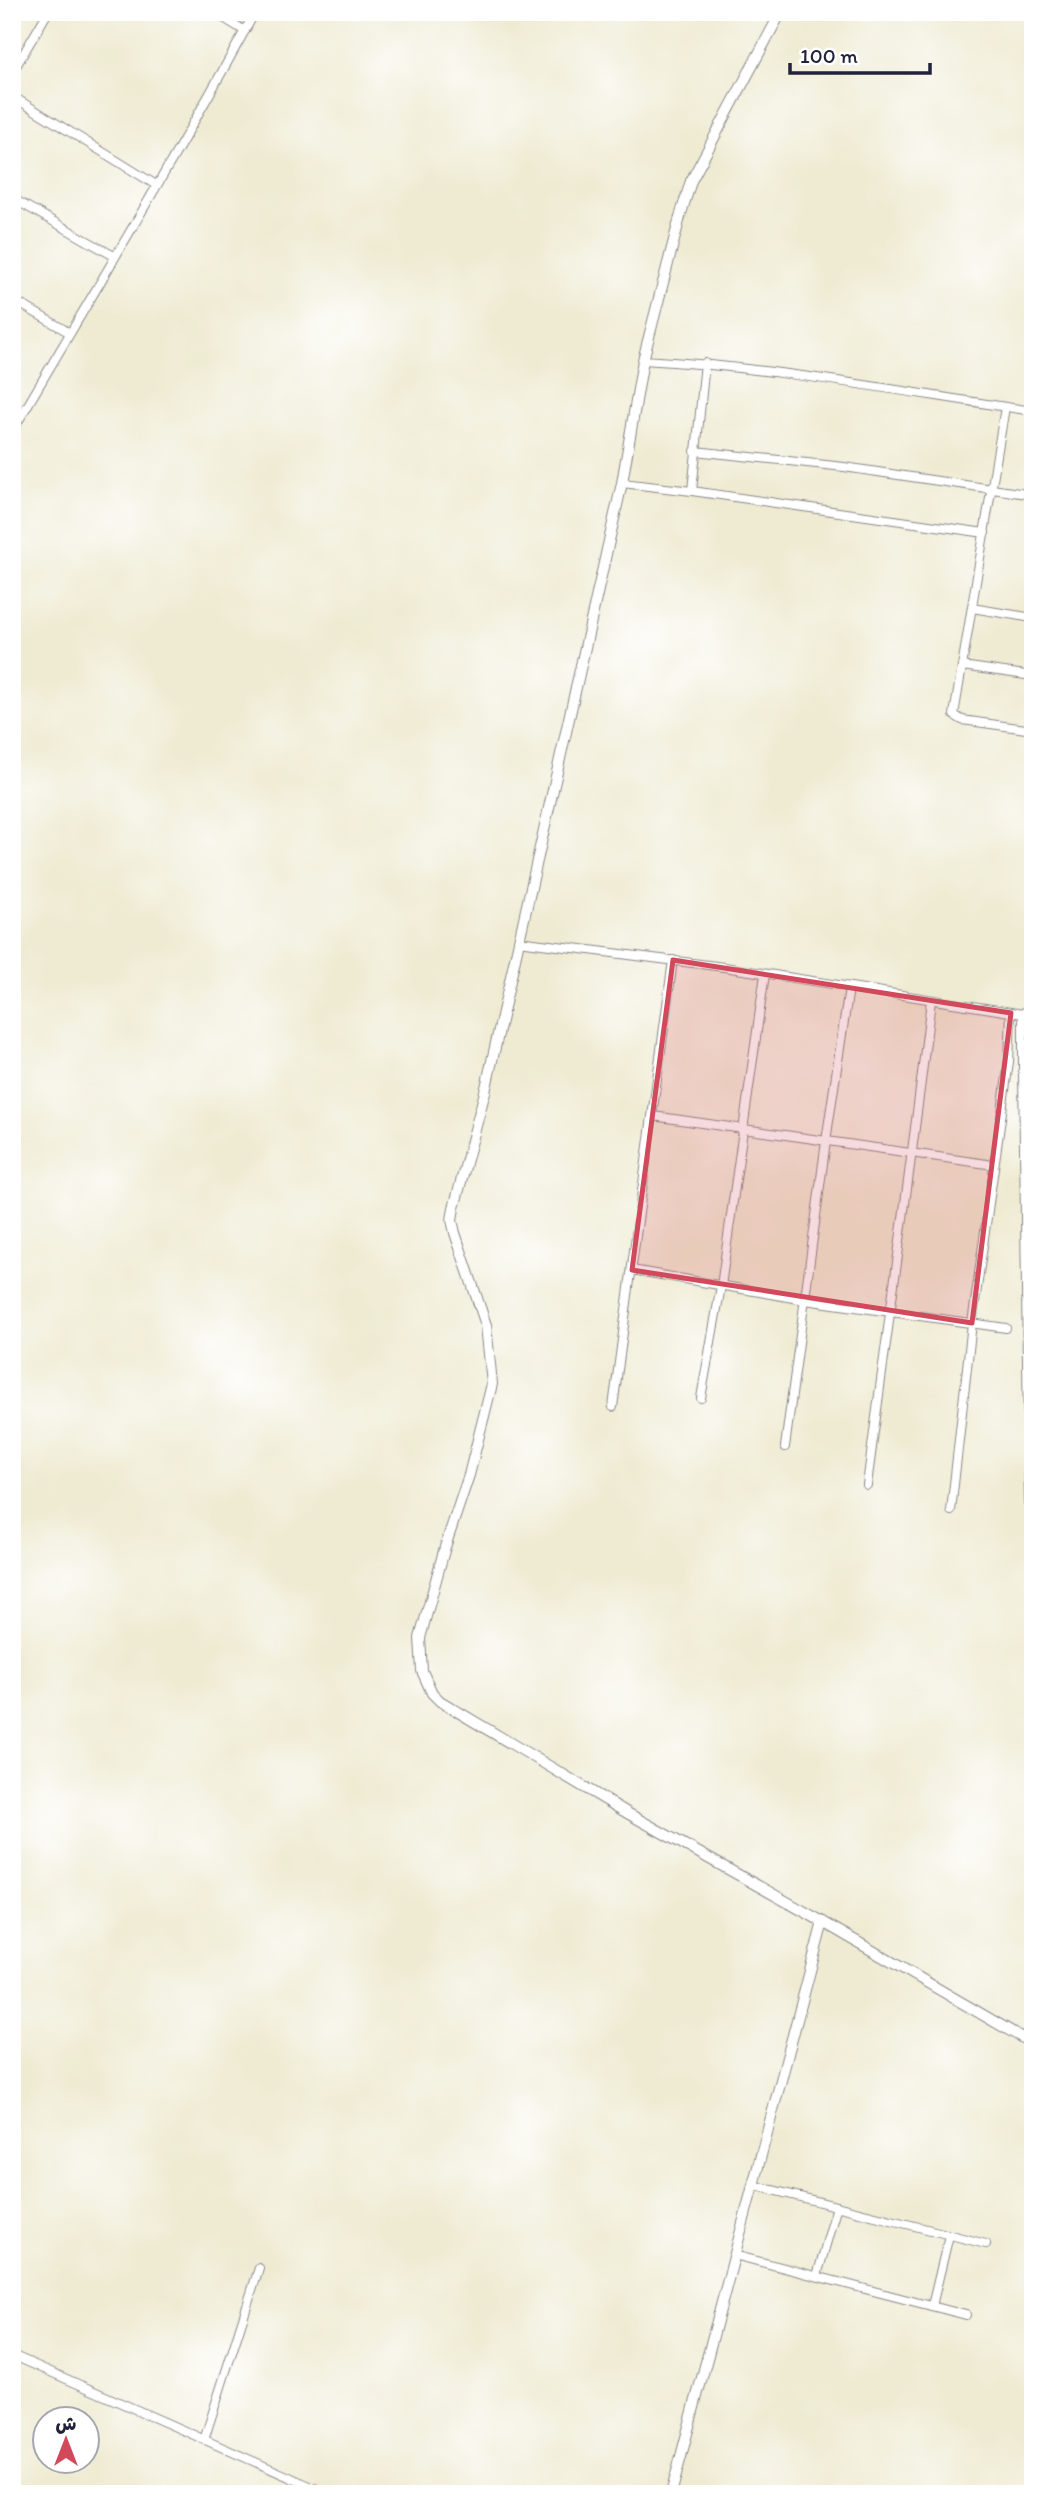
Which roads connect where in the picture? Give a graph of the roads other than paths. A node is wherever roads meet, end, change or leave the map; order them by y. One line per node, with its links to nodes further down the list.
1 (48, 12): 6 (street)
2 (214, 12): 5 (street)
3 (255, 12): 5 (street)
4 (781, 12): 13 (street)
5 (245, 31): 8 (street)
6 (12, 73)
7 (12, 96): 8 (street)
8 (156, 184): 10 (street)
9 (12, 198): 10 (street)
10 (114, 256): 12 (street)
11 (12, 299): 12 (street)
12 (70, 333): 17 (street)
13 (643, 360): 14 (street); 19 (street)
14 (705, 363): 15 (street); 18 (street)
15 (1005, 407): 16 (street); 20 (street)
16 (1033, 411)
17 (12, 432)
18 (695, 451): 20 (street); 21 (street)
19 (622, 483): 21 (street); 29 (street)
20 (992, 488): 22 (street); 23 (street)
21 (692, 491): 23 (street)
22 (1033, 495)
23 (985, 533): 24 (street)
24 (972, 608): 25 (street); 26 (street)
25 (1033, 618)
26 (962, 666): 27 (street); 28 (street)
27 (1033, 676)
28 (1033, 730)
29 (518, 941): 30 (street); 58 (street)
30 (673, 960): 31 (street); 41 (street)
31 (765, 974): 33 (street); 42 (street)
32 (1033, 980): 36 (street)
33 (849, 988): 34 (street); 43 (street)
34 (931, 1000): 35 (street); 44 (street)
35 (1011, 1013): 36 (street); 45 (street)
36 (1023, 1014): 37 (street)
37 (1023, 1026): 38 (street); 39 (street)
38 (1033, 1042)
39 (1023, 1075): 40 (street); 56 (street)
40 (1033, 1075)
41 (653, 1116): 42 (street); 46 (street)
42 (742, 1131): 43 (street); 47 (street)
43 (826, 1141): 44 (street); 48 (street)
44 (913, 1154): 45 (street); 49 (street)
45 (994, 1165): 50 (street)
46 (632, 1270): 47 (street); 53 (street)
47 (720, 1286): 48 (street); 52 (street)
48 (805, 1300): 49 (street); 54 (street)
49 (890, 1311): 50 (street); 55 (street)
50 (972, 1323): 51 (street); 57 (street)
51 (1006, 1328)
52 (701, 1398)
53 (613, 1407)
54 (785, 1447)
55 (867, 1485)
56 (1029, 1504)
57 (951, 1511)
58 (822, 1922): 59 (street); 60 (street)
59 (1033, 2044)
60 (753, 2185): 61 (street); 64 (street)
61 (837, 2206): 62 (street); 66 (street)
62 (949, 2235): 63 (street); 67 (street)
63 (986, 2244)
64 (734, 2255): 66 (street); 72 (street)
65 (259, 2268): 70 (street)
66 (817, 2276): 67 (street)
67 (932, 2306): 68 (street)
68 (966, 2315)
69 (12, 2355): 70 (street)
70 (204, 2440): 71 (street)
71 (328, 2494)
72 (671, 2494)

